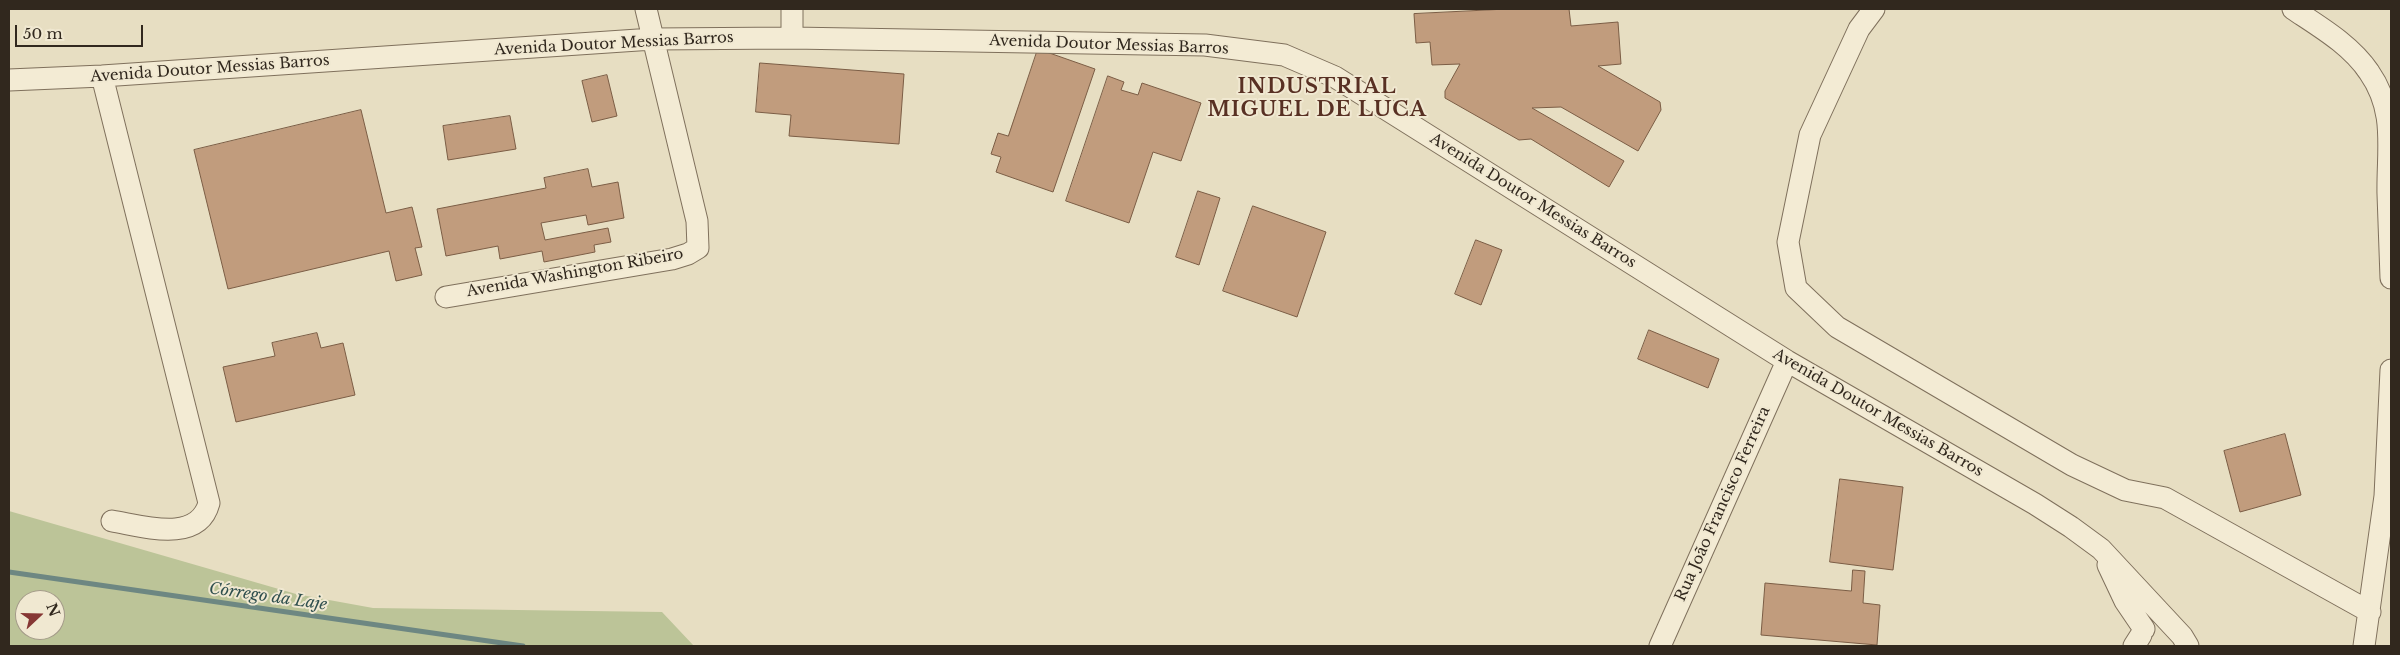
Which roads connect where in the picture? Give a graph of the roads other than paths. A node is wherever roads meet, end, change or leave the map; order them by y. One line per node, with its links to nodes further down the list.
1 (646, 9): 6 (street, Avenida Washington Ribeiro)
2 (792, 9): 5 (street)
3 (1874, 9): 15 (street)
4 (2293, 9): 9 (street)
5 (792, 38): 6 (street, Avenida Doutor Messias Barros); 11 (street, Avenida Doutor Messias Barros)
6 (653, 39): 7 (street, Avenida Doutor Messias Barros); 10 (street, Avenida Washington Ribeiro)
7 (102, 76): 8 (street, Avenida Doutor Messias Barros); 13 (street)
8 (9, 80)
9 (2391, 278)
10 (446, 297)
11 (1787, 361): 14 (street, Avenida Doutor Messias Barros); 18 (street, Rua João Francisco Ferreira)
12 (2391, 370): 15 (street)
13 (112, 521)
14 (2101, 549): 16 (street, Avenida Doutor Messias Barros); 17 (street)
15 (2370, 612): 20 (street)
16 (2176, 637): 17 (street); 19 (street, Avenida Doutor Messias Barros)
17 (2140, 639)
18 (1660, 646)
19 (2188, 646)
20 (2364, 646)

